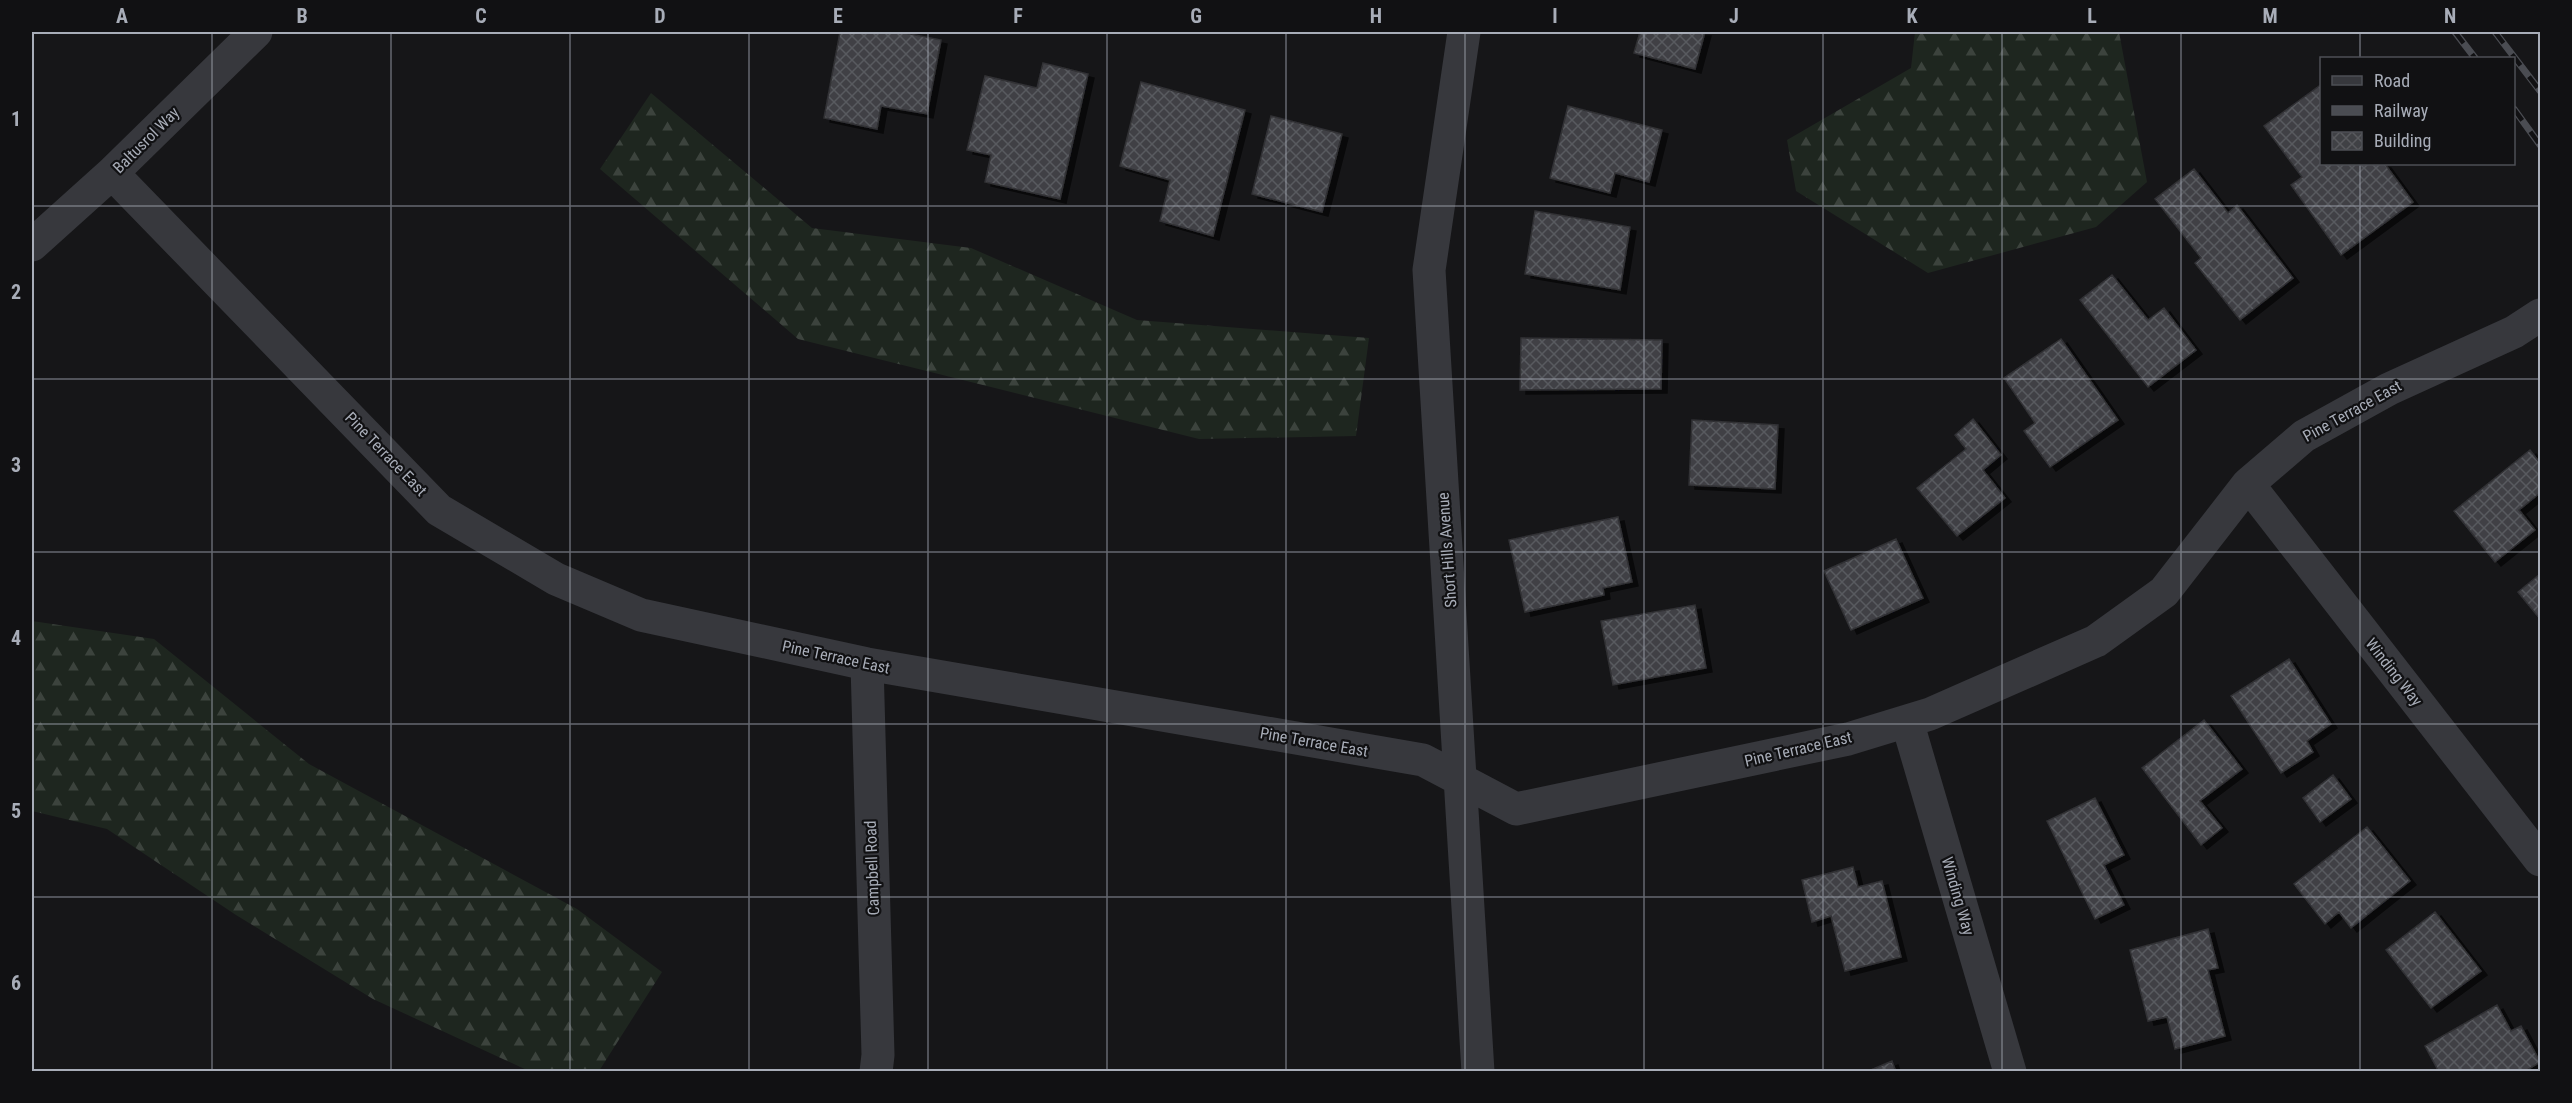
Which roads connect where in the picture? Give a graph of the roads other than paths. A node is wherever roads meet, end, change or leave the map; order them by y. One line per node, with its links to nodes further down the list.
1 (256, 32): 3 (street, Baltusrol Way)
2 (1464, 32): 9 (street, Short Hills Avenue)
3 (112, 173): 4 (street, Baltusrol Way); 7 (street, Pine Terrace East)
4 (32, 245)
5 (2541, 315): 6 (street, Pine Terrace East)
6 (2248, 484): 8 (street, Pine Terrace East); 10 (street, Winding Way)
7 (867, 664): 9 (street, Pine Terrace East); 11 (street, Campbell Road)
8 (1906, 721): 9 (street, Pine Terrace East); 13 (street, Winding Way)
9 (1462, 782): 12 (street, Short Hills Avenue)
10 (2541, 860)
11 (876, 1071)
12 (1478, 1071)
13 (2010, 1071)

